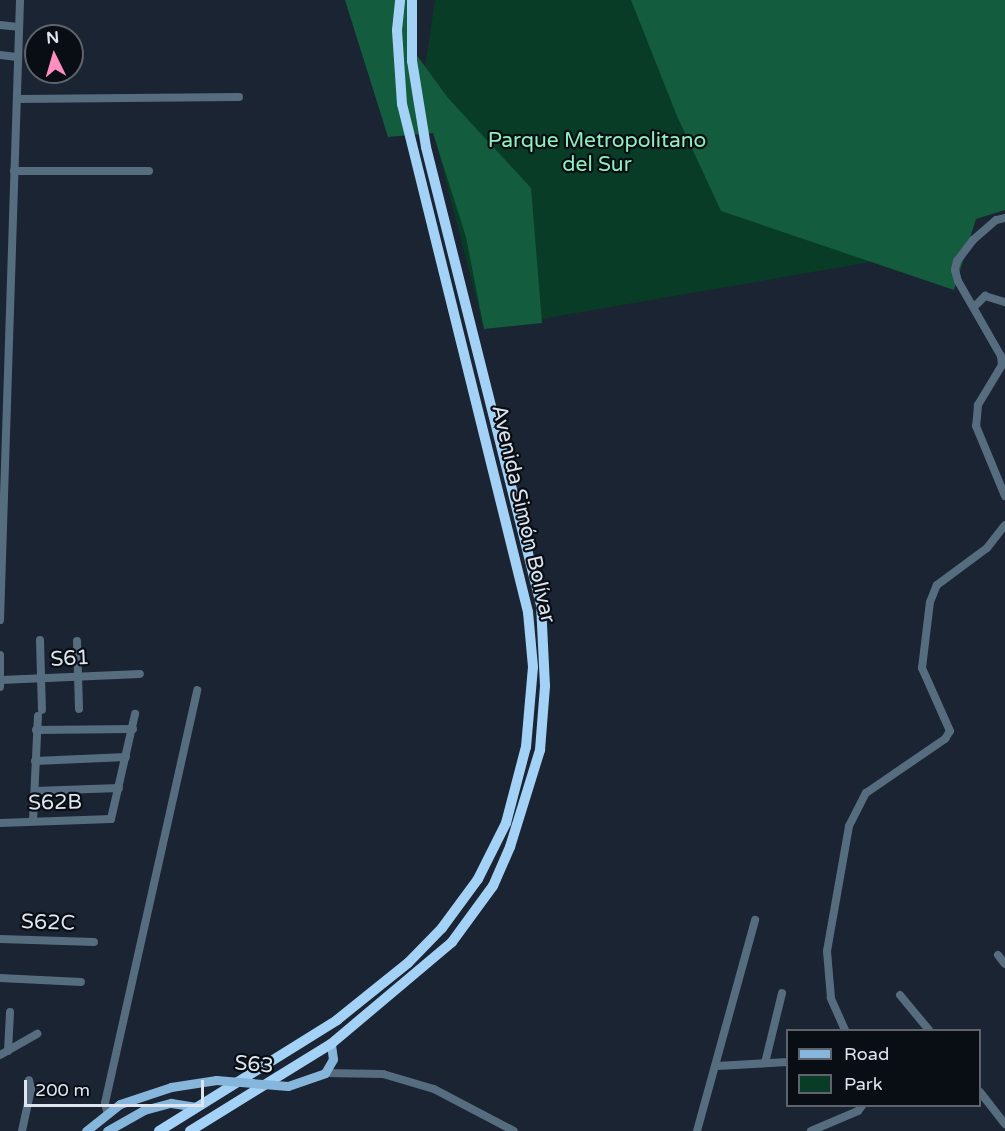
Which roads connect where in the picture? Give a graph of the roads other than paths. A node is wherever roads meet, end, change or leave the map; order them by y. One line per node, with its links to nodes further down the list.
1 (20, 0): 5 (street)
2 (400, 0): 16 (highway, Avenida Simón Bolívar)
3 (412, 0): 15 (highway, Avenida Simón Bolívar)
4 (0, 25): 5 (street)
5 (18, 27): 7 (street)
6 (0, 56): 7 (street)
7 (17, 57): 9 (street)
8 (239, 97): 9 (street)
9 (17, 99): 10 (street)
10 (14, 171): 11 (street); 19 (street)
11 (149, 171)
12 (1005, 218): 14 (street)
13 (1005, 302): 14 (street)
14 (974, 307): 17 (street)
15 (485, 379): 16 (highway); 54 (highway, Avenida Simón Bolívar)
16 (473, 382): 63 (highway, Avenida Simón Bolívar)
17 (1005, 496)
18 (1005, 525): 51 (street)
19 (1, 544): 20 (street)
20 (1, 592): 21 (street)
21 (0, 620)
22 (40, 640): 27 (street)
23 (77, 641): 26 (street)
24 (0, 655): 28 (street)
25 (140, 674): 26 (street, S61)
26 (78, 676): 27 (street, S61); 31 (street)
27 (42, 678): 28 (street, S61); 34 (street)
28 (1, 680): 29 (street)
29 (0, 687)
30 (197, 690): 65 (street)
31 (79, 709)
32 (135, 714): 33 (street)
33 (133, 729): 34 (street); 35 (street)
34 (36, 730): 36 (street)
35 (126, 757): 36 (street); 37 (street)
36 (35, 761): 38 (street)
37 (119, 788): 38 (street); 39 (street, S62B)
38 (34, 791): 39 (street)
39 (33, 821): 40 (street, S62B)
40 (0, 823)
41 (755, 920): 59 (street)
42 (0, 939): 43 (street, S62C)
43 (94, 942)
44 (998, 955): 45 (street)
45 (1005, 964)
46 (0, 978): 47 (street)
47 (81, 982)
48 (782, 993): 58 (street)
49 (900, 995): 52 (street)
50 (10, 1012): 55 (street)
51 (845, 1029)
52 (928, 1029)
53 (37, 1035): 55 (street)
54 (331, 1044): 60 (main road); 71 (highway, Avenida Simón Bolívar)
55 (8, 1051): 56 (street)
56 (0, 1055)
57 (786, 1062): 58 (street)
58 (765, 1063): 59 (street)
59 (717, 1066): 73 (street)
60 (325, 1073): 65 (main road, S63, bridge); 72 (street)
61 (29, 1080): 67 (street)
62 (981, 1093): 66 (street)
63 (196, 1107): 69 (main road); 70 (highway, Avenida Simón Bolívar)
64 (861, 1107): 74 (street)
65 (107, 1111): 68 (main road, S63)
66 (1005, 1124)
67 (22, 1131)
68 (86, 1131)
69 (107, 1131)
70 (159, 1131)
71 (190, 1131)
72 (514, 1131)
73 (697, 1131)
74 (811, 1131)

